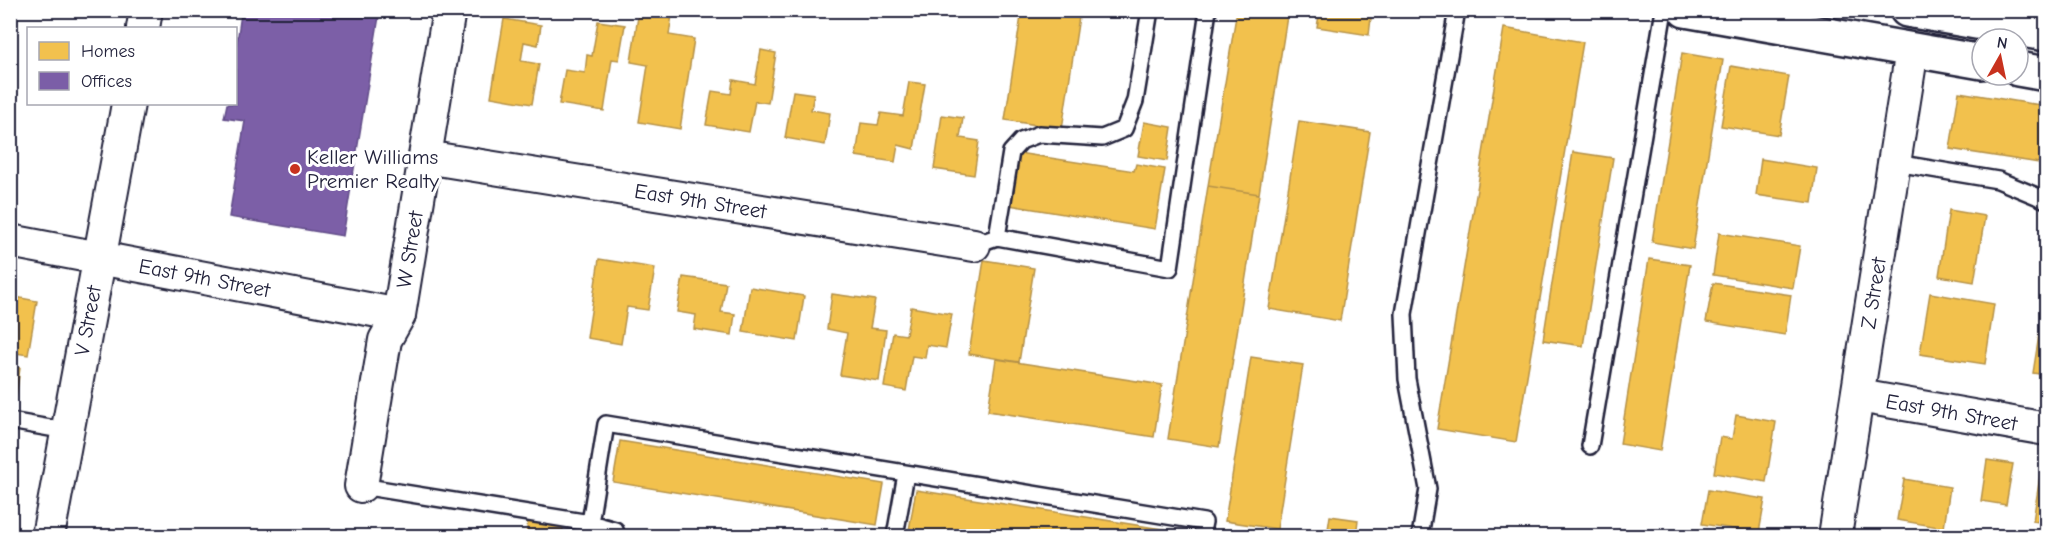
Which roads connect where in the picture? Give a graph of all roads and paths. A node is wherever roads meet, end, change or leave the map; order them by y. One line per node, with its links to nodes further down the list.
1 (146, 10): 9 (street)
2 (449, 10): 16 (street, W Street)
3 (1150, 10): 20 (lane)
4 (1208, 10): 20 (lane)
5 (1457, 10): 35 (lane)
6 (1664, 10): 27 (lane)
7 (1685, 10): 11 (main road)
8 (1907, 10): 10 (main road)
9 (143, 27)
10 (2046, 34)
11 (1912, 50): 12 (main road); 17 (street, Z Street)
12 (1970, 60)
13 (2030, 71): 14 (main road)
14 (2046, 74)
15 (128, 105): 21 (street, V Street)
16 (425, 157): 20 (street, East 9th Street); 22 (street, W Street)
17 (1896, 163): 18 (lane); 23 (street, Z Street)
18 (2046, 200)
19 (10, 241): 21 (street, East 9th Street)
20 (986, 241)
21 (98, 256): 22 (street, East 9th Street); 26 (street, V Street)
22 (399, 315): 29 (street, W Street)
23 (1859, 396): 25 (street, East 9th Street); 36 (street, Z Street)
24 (10, 421): 26 (lane)
25 (2046, 429)
26 (67, 431): 31 (street, V Street)
27 (1590, 446)
28 (906, 474): 30 (lane); 33 (lane); 34 (lane)
29 (361, 486): 30 (lane)
30 (590, 523): 32 (lane)
31 (48, 537)
32 (617, 537)
33 (895, 537)
34 (1201, 537)
35 (1420, 537)
36 (1835, 537)

